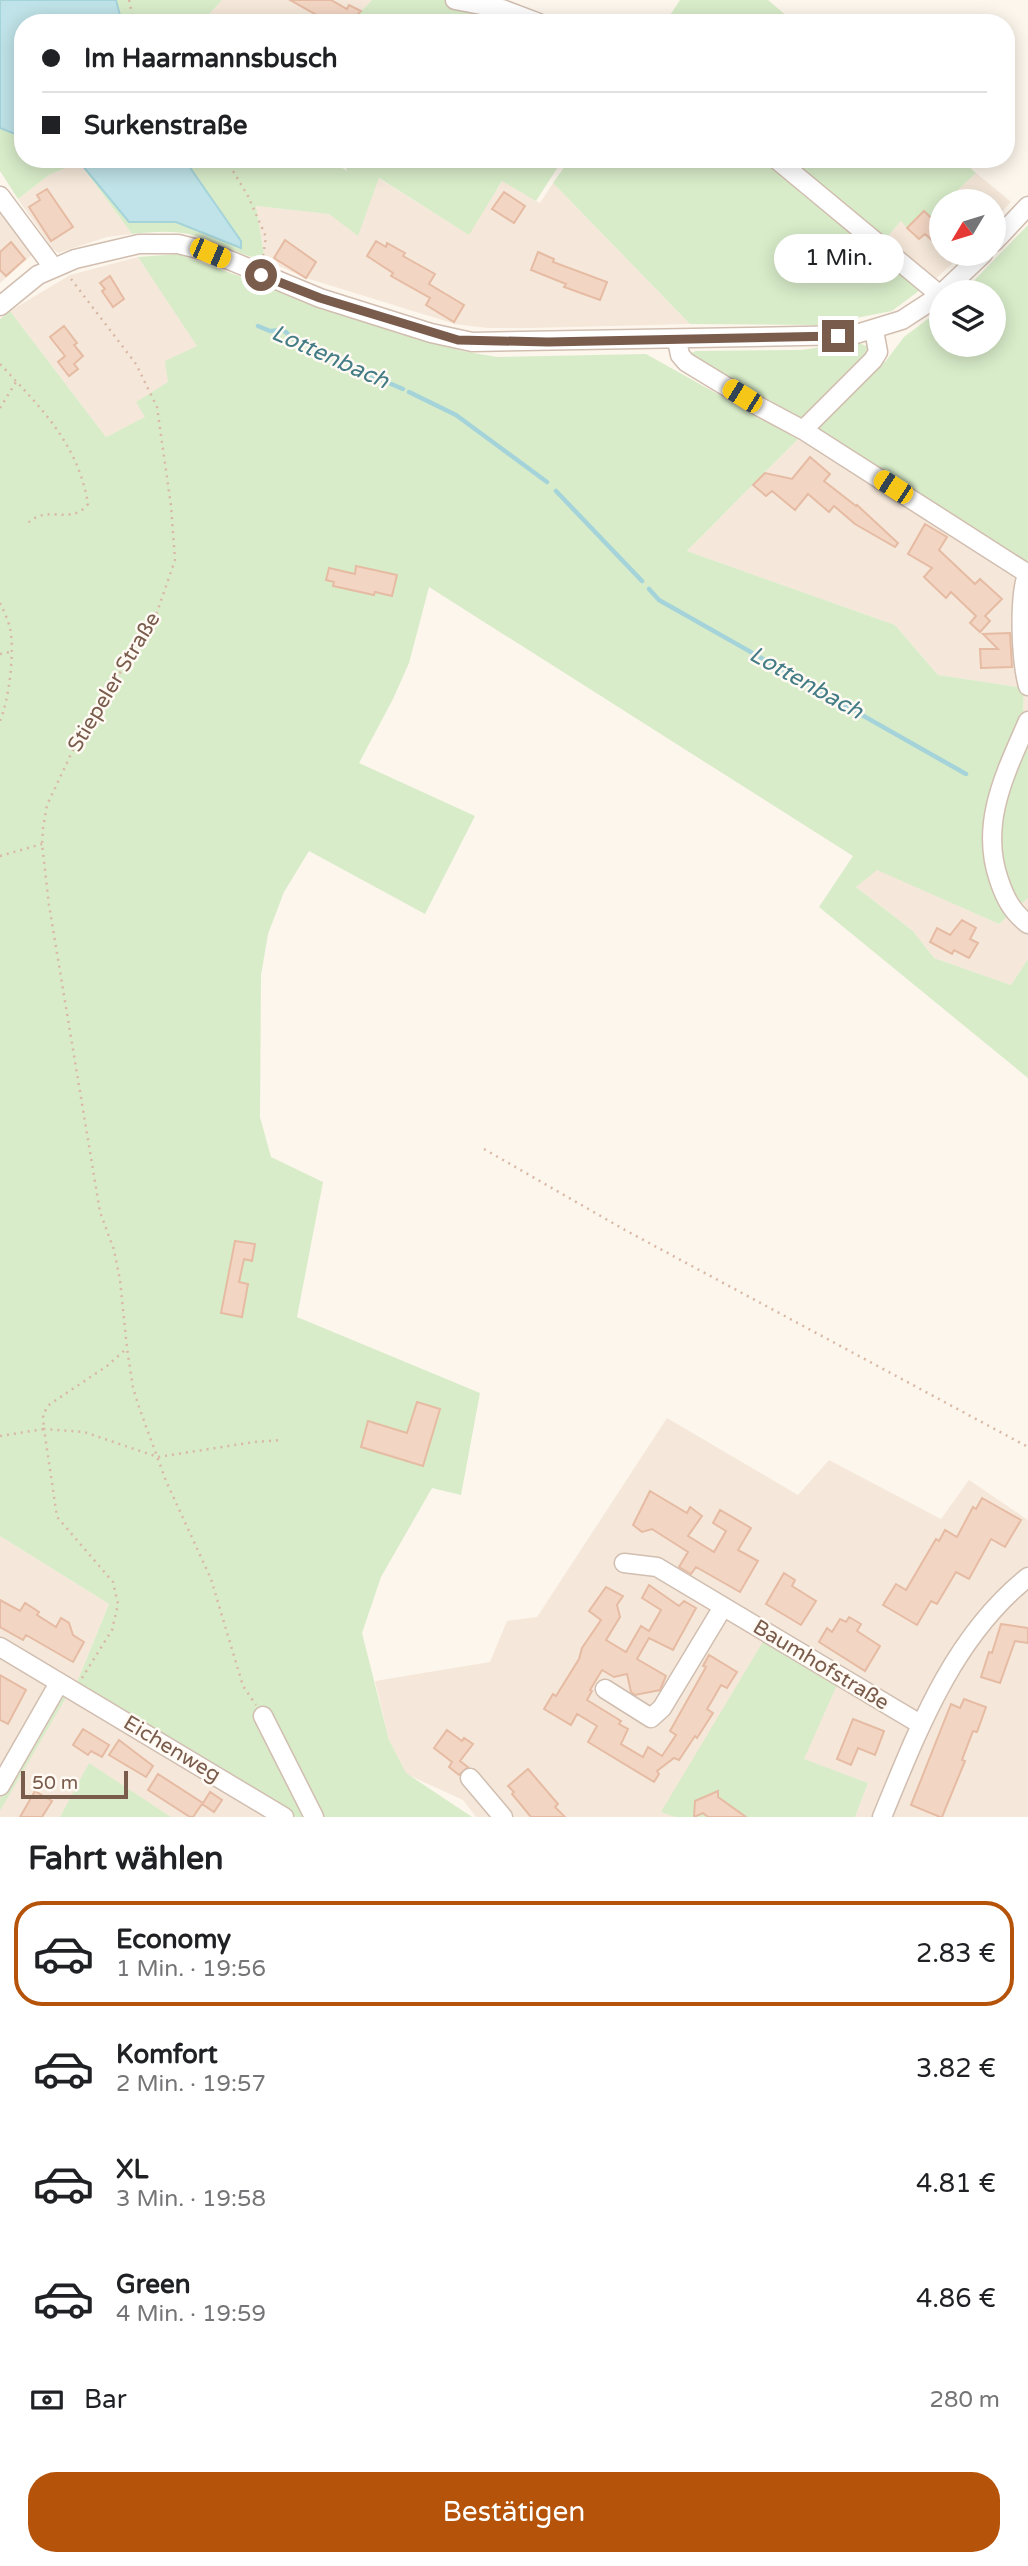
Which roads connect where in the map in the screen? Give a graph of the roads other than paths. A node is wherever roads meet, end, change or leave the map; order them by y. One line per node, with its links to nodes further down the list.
1 (455, 0): 2 (street)
2 (515, 14)
3 (787, 168): 10 (street)
4 (0, 196): 8 (street)
5 (1028, 206): 6 (street)
6 (1006, 229)
7 (971, 266): 9 (street)
8 (53, 267): 12 (street); 14 (street)
9 (956, 280)
10 (929, 283)
11 (929, 302): 13 (street)
12 (0, 306)
13 (874, 330): 14 (street); 15 (street)
14 (677, 340): 15 (street)
15 (803, 430): 16 (street)
16 (1028, 573): 17 (street)
17 (1028, 686)
18 (1028, 721): 19 (street)
19 (1028, 924)
20 (624, 1563): 22 (street, Baumhofstraße)
21 (1028, 1577): 27 (street)
22 (723, 1606): 25 (street); 27 (street, Baumhofstraße)
23 (0, 1647): 24 (street, Eichenweg)
24 (67, 1687): 29 (street); 30 (street, Eichenweg)
25 (605, 1689)
26 (263, 1716): 31 (street)
27 (920, 1724): 33 (street)
28 (470, 1778): 32 (street)
29 (0, 1786)
30 (284, 1817)
31 (314, 1817)
32 (503, 1817)
33 (881, 1817)

